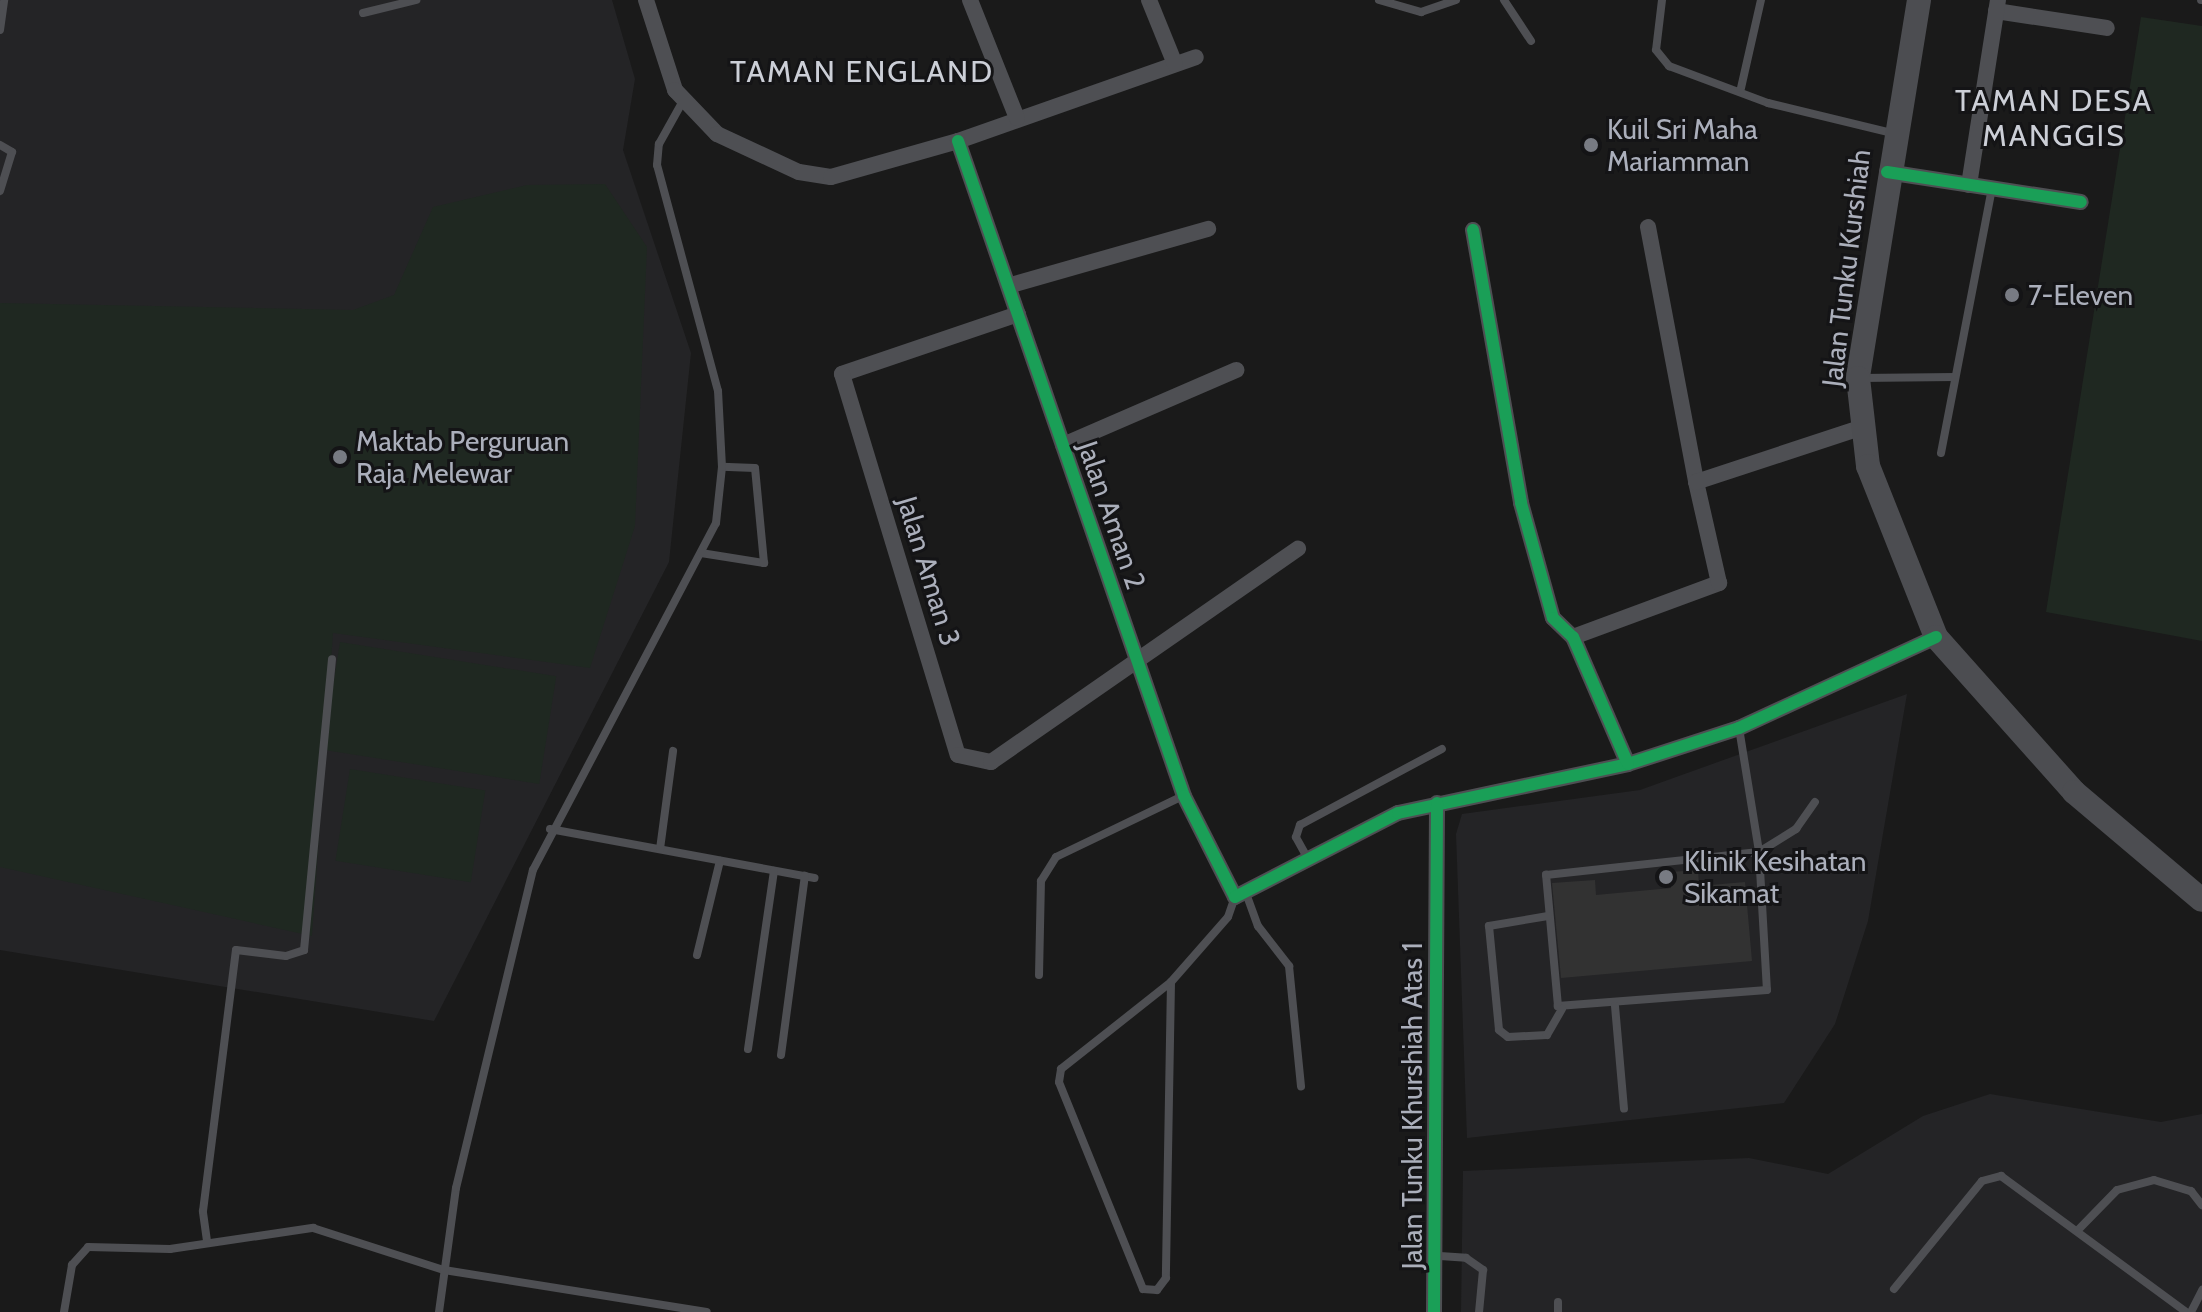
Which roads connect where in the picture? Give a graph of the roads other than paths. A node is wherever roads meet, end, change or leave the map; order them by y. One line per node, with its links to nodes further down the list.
1 (4, 0): 15 (lane)
2 (416, 0): 13 (lane)
3 (646, 0): 20 (street)
4 (970, 0): 21 (street)
5 (1149, 0): 18 (street)
6 (1379, 0): 7 (lane)
7 (1456, 0)
8 (1504, 0): 16 (lane)
9 (1662, 0): 19 (lane)
10 (1761, 0): 19 (lane)
11 (1919, 0): 22 (main road, Jalan Tunku Kurshiah)
12 (1997, 5): 14 (street); 26 (street)
13 (363, 13)
14 (2107, 28)
15 (0, 30)
16 (1531, 41)
17 (1196, 57): 18 (street)
18 (1175, 64): 21 (street)
19 (1741, 88): 22 (lane)
20 (684, 99): 23 (street); 41 (lane)
21 (1017, 118): 23 (street)
22 (1892, 133): 25 (main road, Jalan Tunku Kurshiah)
23 (958, 141): 33 (street, Jalan Aman 2)
24 (0, 145): 28 (lane)
25 (1887, 172): 26 (street); 37 (main road, Jalan Tunku Kurshiah)
26 (1969, 185): 27 (street)
27 (1992, 188): 29 (street); 36 (lane)
28 (0, 191)
29 (2081, 202)
30 (1648, 227): 42 (street)
31 (1208, 229): 33 (street)
32 (1473, 230): 45 (street)
33 (1011, 285): 34 (street, Jalan Aman 2)
34 (1018, 314): 39 (street, Jalan Aman 2); 48 (street, Jalan Aman 3)
35 (1236, 370): 39 (street)
36 (1955, 377): 37 (lane); 40 (lane)
37 (1858, 378): 38 (main road, Jalan Tunku Kurshiah)
38 (1860, 428): 42 (street); 46 (main road, Jalan Tunku Kurshiah)
39 (1063, 445): 48 (street, Jalan Aman 2)
40 (1941, 453)
41 (722, 467): 44 (lane); 44 (lane)
42 (1696, 482): 45 (street)
43 (1298, 549): 48 (street)
44 (701, 553): 56 (lane)
45 (1573, 637): 52 (street)
46 (1936, 637): 49 (street); 65 (main road, Jalan Tunku Kurshiah)
47 (332, 659): 78 (lane)
48 (1140, 661): 53 (street, Jalan Aman 2)
49 (1739, 728): 52 (street); 58 (lane)
50 (1442, 749): 60 (lane)
51 (673, 751): 57 (lane)
52 (1628, 764): 55 (street)
53 (1184, 796): 64 (street, Jalan Aman 2); 68 (lane)
54 (1815, 802): 58 (lane)
55 (1437, 803): 60 (street); 79 (street, Jalan Tunku Khurshiah Atas 1)
56 (550, 829): 57 (lane); 80 (lane)
57 (660, 849): 59 (lane)
58 (1759, 852): 66 (lane); 70 (lane)
59 (720, 861): 61 (lane); 67 (lane)
60 (1310, 863): 64 (street)
61 (774, 871): 62 (lane); 72 (lane)
62 (805, 876): 63 (lane); 73 (lane)
63 (815, 878)
64 (1241, 896): 69 (lane); 74 (lane)
65 (2202, 900)
66 (1548, 916): 71 (lane); 71 (lane)
67 (697, 955)
68 (1039, 975)
69 (1171, 982): 69 (lane)
70 (1615, 1006): 71 (lane); 75 (lane)
71 (1562, 1009)
72 (748, 1049)
73 (781, 1055)
74 (1301, 1086)
75 (1624, 1109)
76 (2202, 1205): 77 (lane)
77 (2079, 1229): 81 (lane); 88 (lane)
78 (207, 1241): 80 (lane); 83 (lane)
79 (1440, 1256): 86 (street, Jalan Tunku Khurshiah Atas 1); 87 (lane)
80 (444, 1270): 84 (lane); 85 (lane)
81 (1894, 1289)
82 (2202, 1290): 88 (lane)
83 (64, 1312)
84 (439, 1312)
85 (707, 1312)
86 (1434, 1312)
87 (1479, 1312)
88 (2188, 1312)

